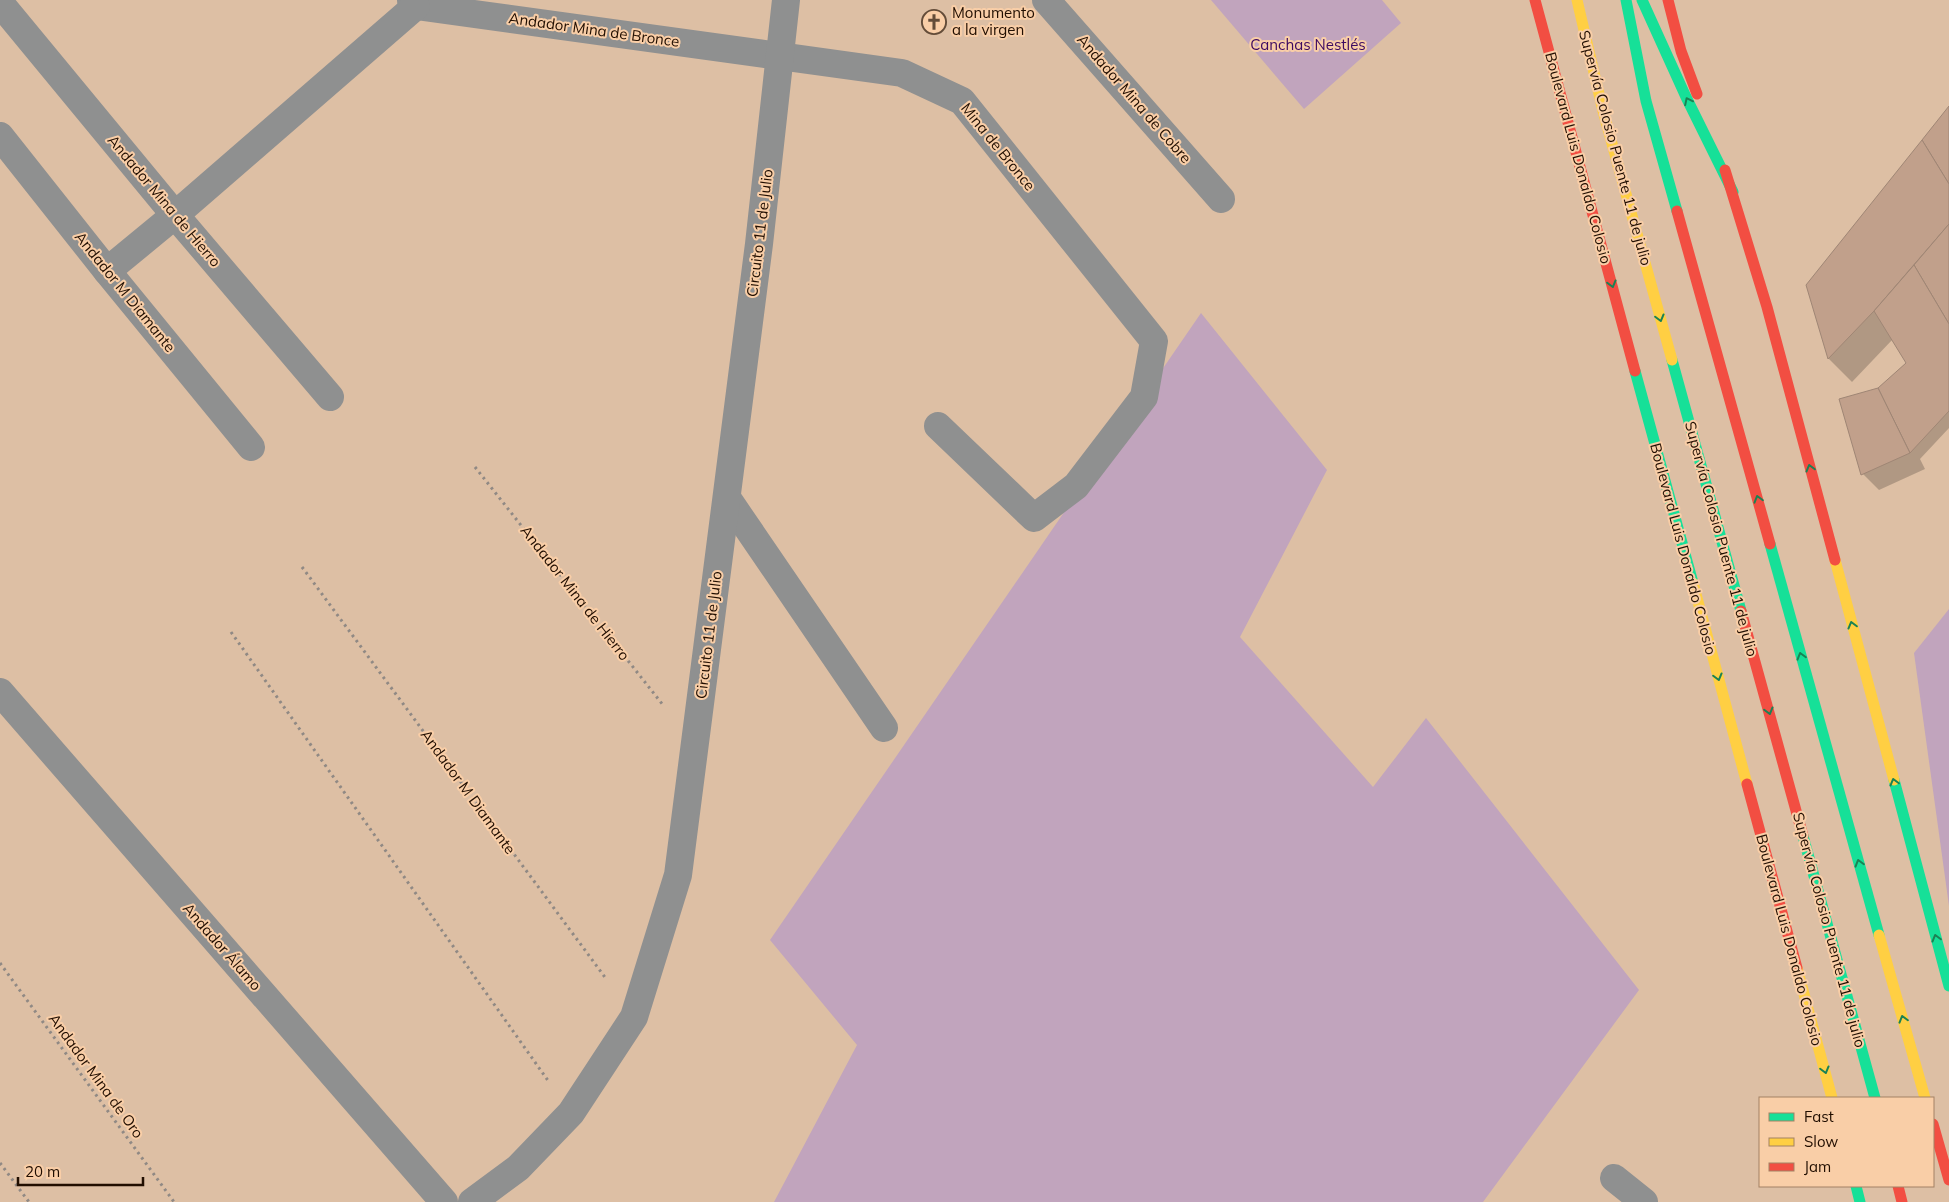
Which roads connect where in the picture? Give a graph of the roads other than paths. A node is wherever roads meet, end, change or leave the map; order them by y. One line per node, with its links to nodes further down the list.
1 (786, 0): 10 (street, Circuito 11 de Julio)
2 (1046, 0): 13 (street, Andador Mina de Cobre)
3 (1535, 0): 23 (main road, Boulevard Luis Donaldo Colosio, one-way to 23)
4 (1577, 0): 24 (main road, Supervía Colosio Puente 11 de julio, one-way to 24)
5 (1626, 0): 25 (main road, one-way to 5)
6 (1642, 0): 12 (main road, one-way to 6)
7 (1668, 0): 12 (main road)
8 (0, 3): 14 (street, Andador Mina de Hierro)
9 (413, 3): 10 (street, Andador Mina de Bronce); 14 (street)
10 (779, 56): 17 (street, Mina de Bronce); 19 (street, Circuito 11 de Julio)
11 (0, 136): 15 (street, Andador M Diamante)
12 (1733, 192): 22 (main road, one-way to 12)
13 (1221, 199)
14 (175, 215): 15 (street); 16 (street, Andador Mina de Hierro)
15 (106, 271): 18 (street, Andador M Diamante)
16 (330, 397)
17 (938, 426)
18 (251, 447)
19 (727, 498): 21 (street); 32 (street, Circuito 11 de Julio)
20 (0, 692): 31 (street, Andador Álamo)
21 (884, 728)
22 (1949, 986)
23 (1832, 1097)
24 (1875, 1097)
25 (1925, 1097)
26 (1934, 1128): 28 (main road)
27 (1614, 1178): 33 (street)
28 (1949, 1180)
29 (1856, 1187): 34 (main road)
30 (1898, 1187): 35 (main road)
31 (444, 1202)
32 (472, 1202)
33 (1644, 1202)
34 (1860, 1202)
35 (1902, 1202)

